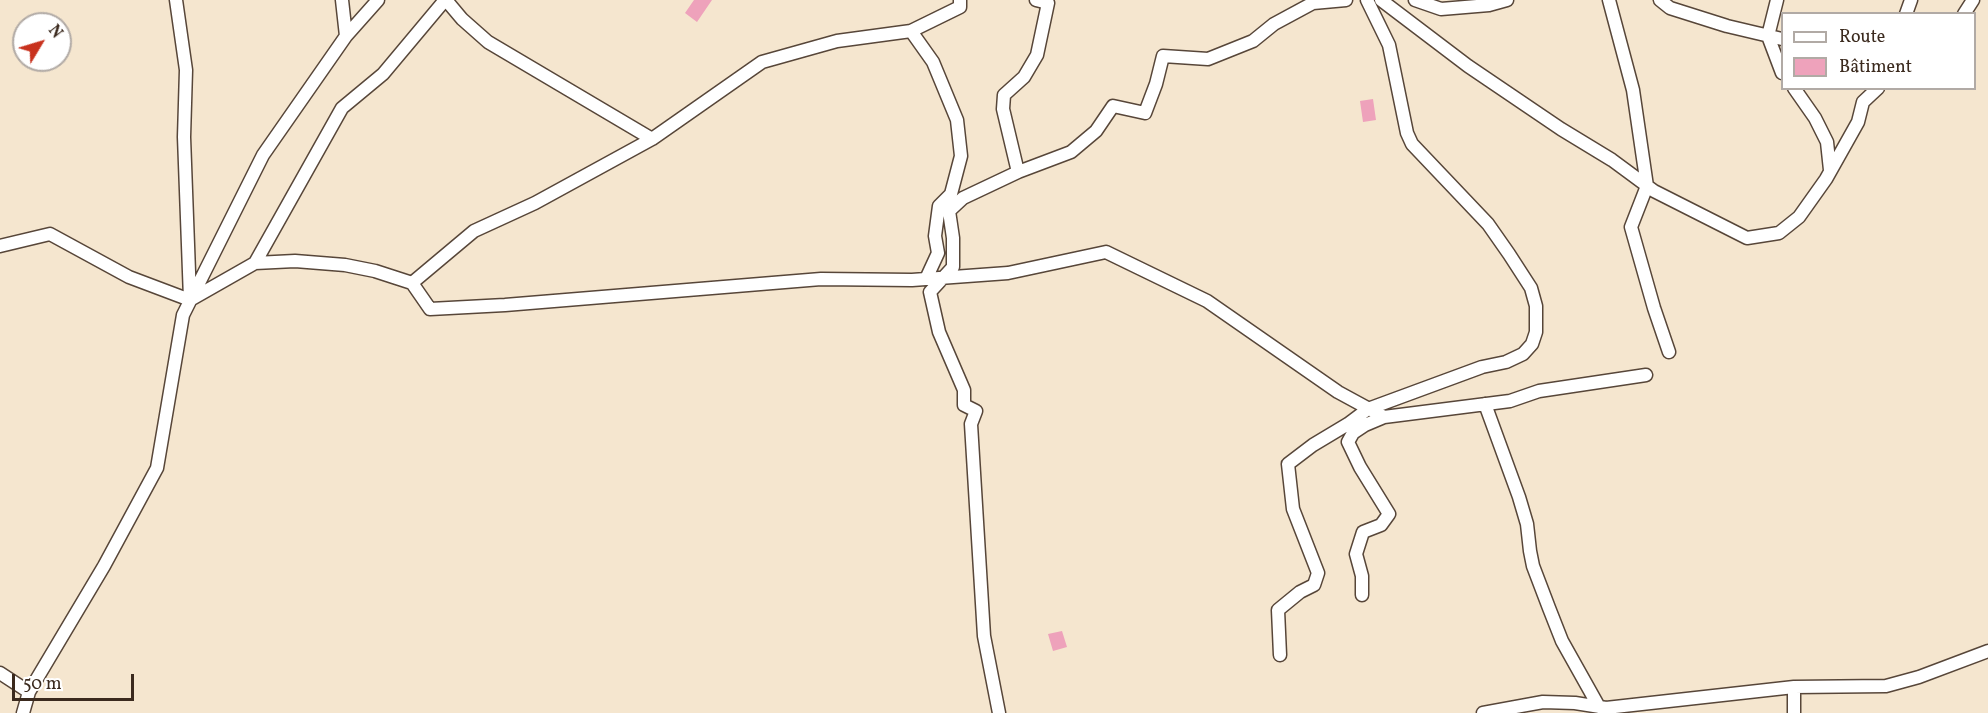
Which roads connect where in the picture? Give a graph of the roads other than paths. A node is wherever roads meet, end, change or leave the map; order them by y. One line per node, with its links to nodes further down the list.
1 (176, 0): 31 (street)
2 (342, 0): 16 (street)
3 (378, 0): 16 (street)
4 (445, 0): 22 (street); 27 (street)
5 (960, 0): 15 (street)
6 (1036, 0): 24 (street)
7 (1346, 0): 24 (street)
8 (1367, 0): 35 (street)
9 (1381, 0): 25 (street)
10 (1415, 0): 11 (street)
11 (1507, 0)
12 (1609, 0): 25 (street)
13 (1660, 0): 17 (street)
14 (1777, 0): 17 (street)
15 (911, 31): 22 (street); 28 (street)
16 (346, 36): 31 (street)
17 (1768, 36): 18 (street); 19 (street)
18 (1781, 39)
19 (1781, 70)
20 (1795, 90): 23 (street)
21 (1876, 90): 23 (street)
22 (652, 139): 30 (street)
23 (1830, 170): 25 (street)
24 (1018, 172): 29 (street)
25 (1647, 186): 32 (street)
26 (0, 246): 31 (street)
27 (255, 263): 30 (street); 31 (street)
28 (926, 279): 29 (street); 30 (street)
29 (940, 279): 35 (street); 45 (street)
30 (412, 283)
31 (190, 300): 42 (street)
32 (1669, 352)
33 (1646, 375): 34 (street)
34 (1485, 404): 36 (street); 43 (street)
35 (1368, 409): 36 (street); 39 (street)
36 (1384, 417): 37 (street)
37 (1362, 596)
38 (1986, 653): 41 (street)
39 (1280, 656)
40 (0, 673): 42 (street)
41 (1794, 687): 43 (street); 47 (street)
42 (29, 692): 44 (street)
43 (1599, 707): 46 (street)
44 (22, 713)
45 (999, 713)
46 (1483, 713)
47 (1794, 713)

